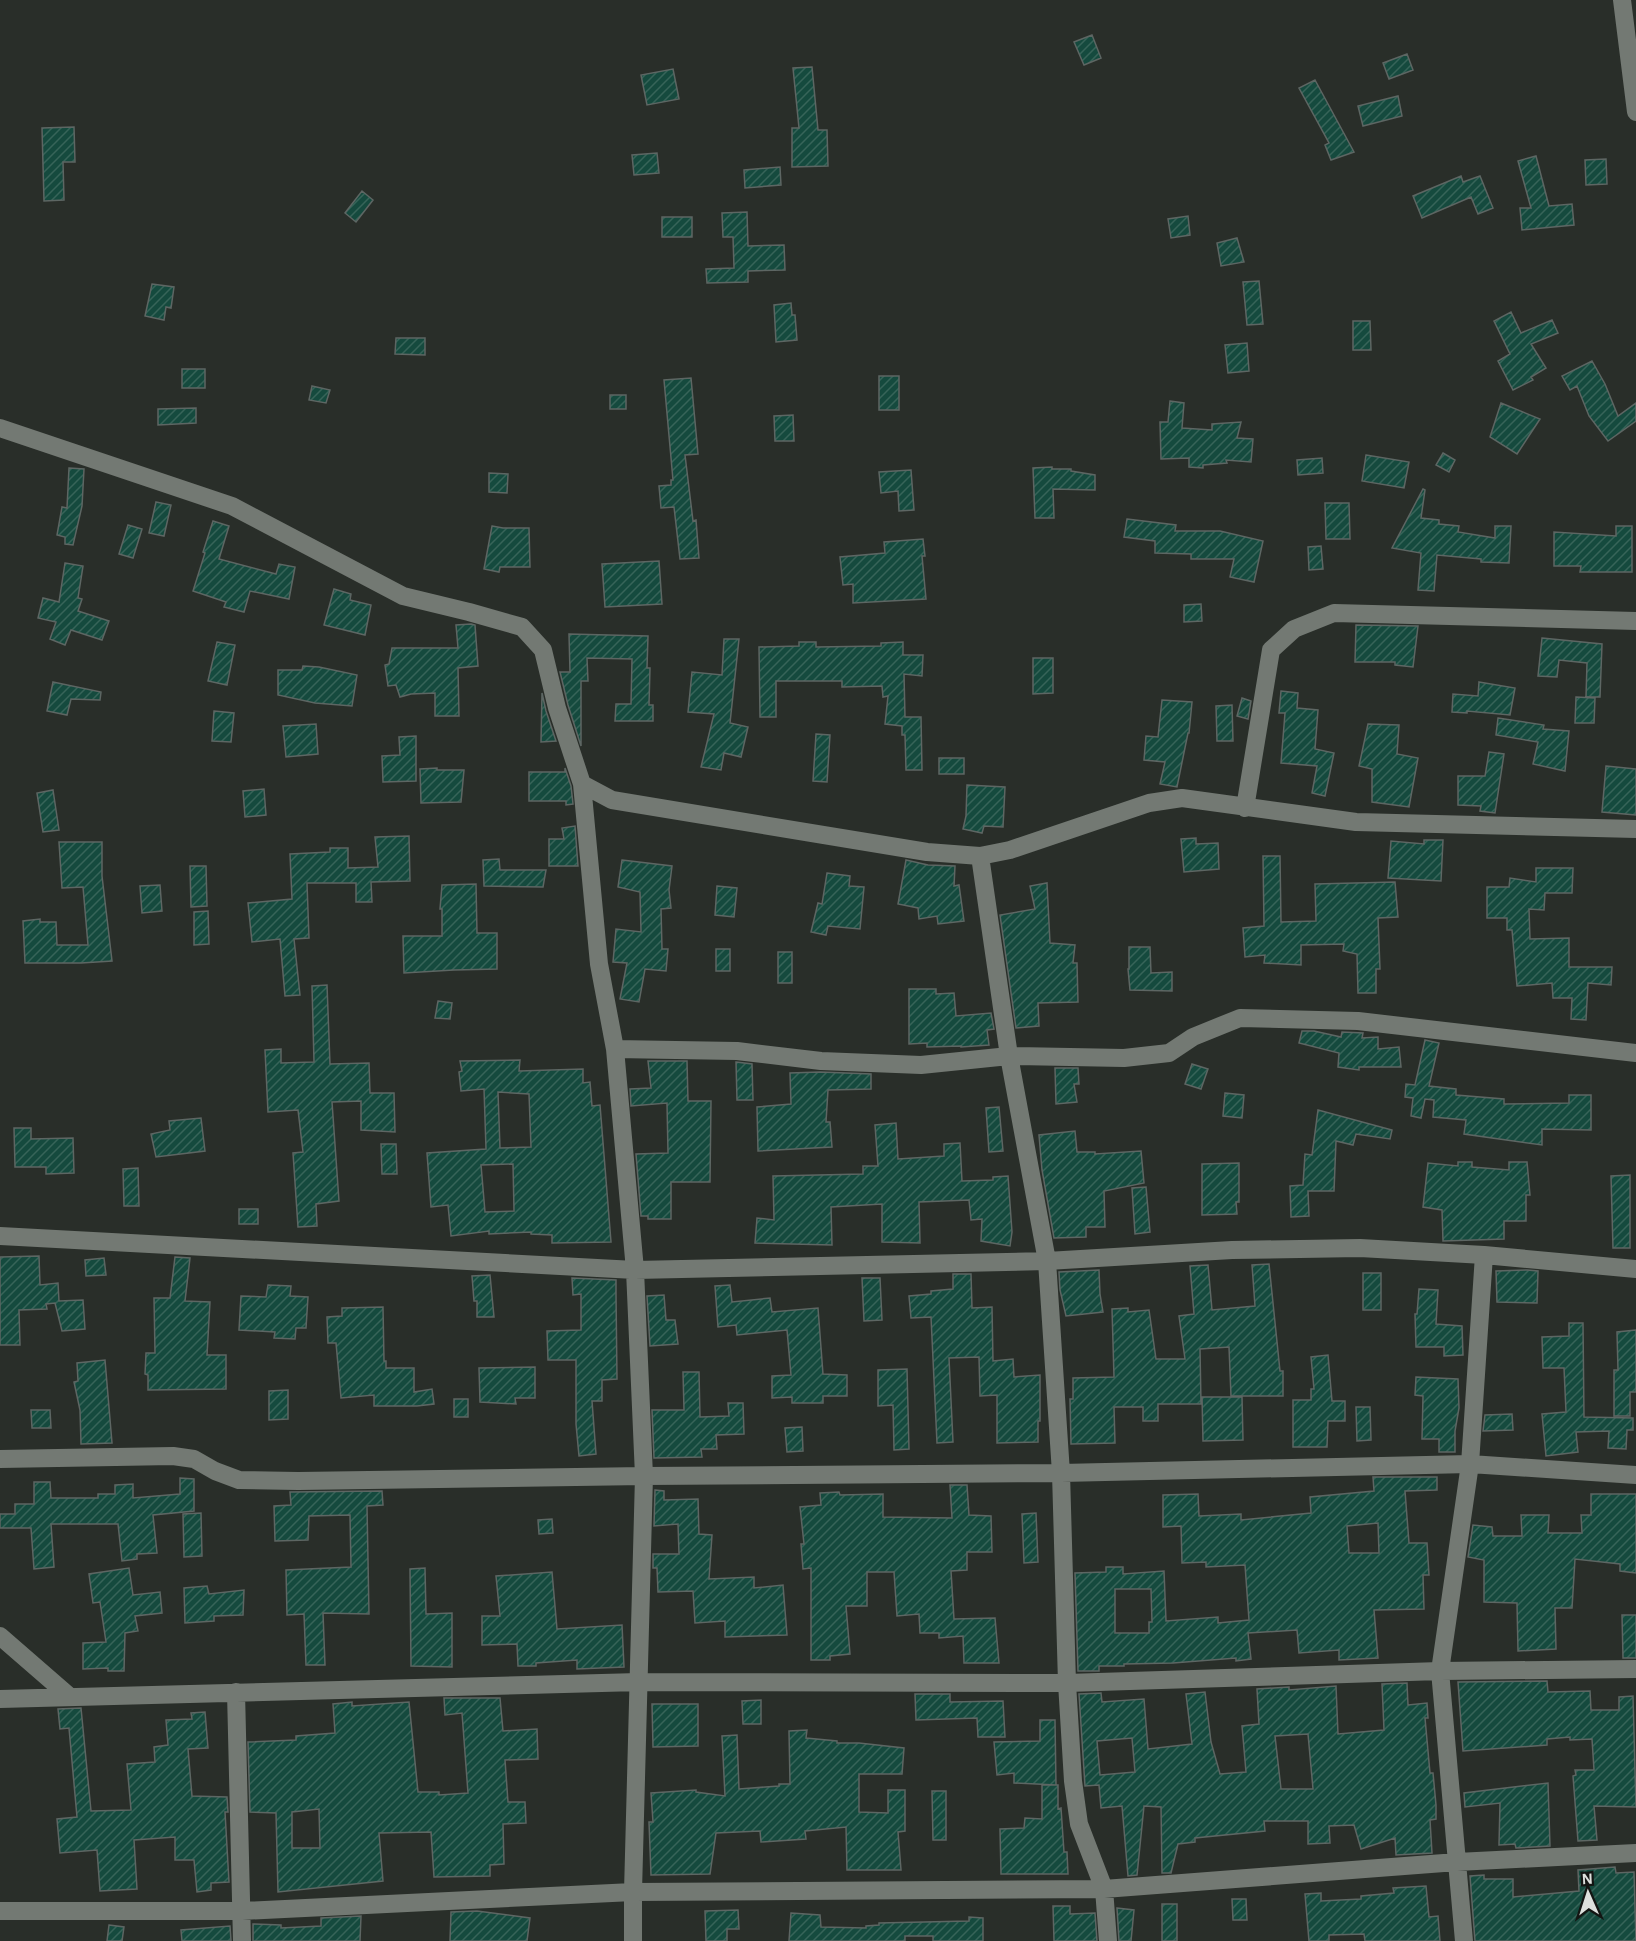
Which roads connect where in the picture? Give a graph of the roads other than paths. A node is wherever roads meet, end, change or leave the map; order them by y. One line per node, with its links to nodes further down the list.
1 (1622, 0): 2 (street)
2 (1636, 112)
3 (0, 428): 5 (street)
4 (1636, 621): 6 (street)
5 (582, 784): 8 (street); 9 (street)
6 (1245, 807): 7 (street); 8 (street)
7 (1636, 829)
8 (980, 856): 11 (street)
9 (615, 1049): 11 (street); 16 (street)
10 (1636, 1053): 11 (street)
11 (1009, 1056): 14 (street)
12 (0, 1236): 16 (street)
13 (1485, 1255): 14 (street); 15 (street); 18 (street)
14 (1047, 1261): 16 (street); 19 (street)
15 (1636, 1269)
16 (635, 1270): 21 (street)
17 (0, 1459): 21 (street)
18 (1470, 1464): 19 (street); 20 (street); 24 (street)
19 (1061, 1473): 21 (street); 26 (street)
20 (1636, 1475)
21 (644, 1476): 25 (street)
22 (0, 1636): 28 (street)
23 (1636, 1669): 24 (street)
24 (1440, 1671): 26 (street); 31 (street)
25 (639, 1682): 26 (street); 27 (street); 33 (street)
26 (1067, 1683): 32 (street)
27 (236, 1692): 28 (street); 35 (street)
28 (69, 1696): 29 (street)
29 (0, 1699)
30 (1636, 1853): 31 (street)
31 (1457, 1862): 32 (street); 39 (street)
32 (1104, 1889): 33 (street); 38 (street)
33 (633, 1892): 35 (street); 37 (street)
34 (0, 1911): 35 (street)
35 (242, 1911): 36 (street)
36 (242, 1941)
37 (633, 1941)
38 (1108, 1941)
39 (1464, 1941)

